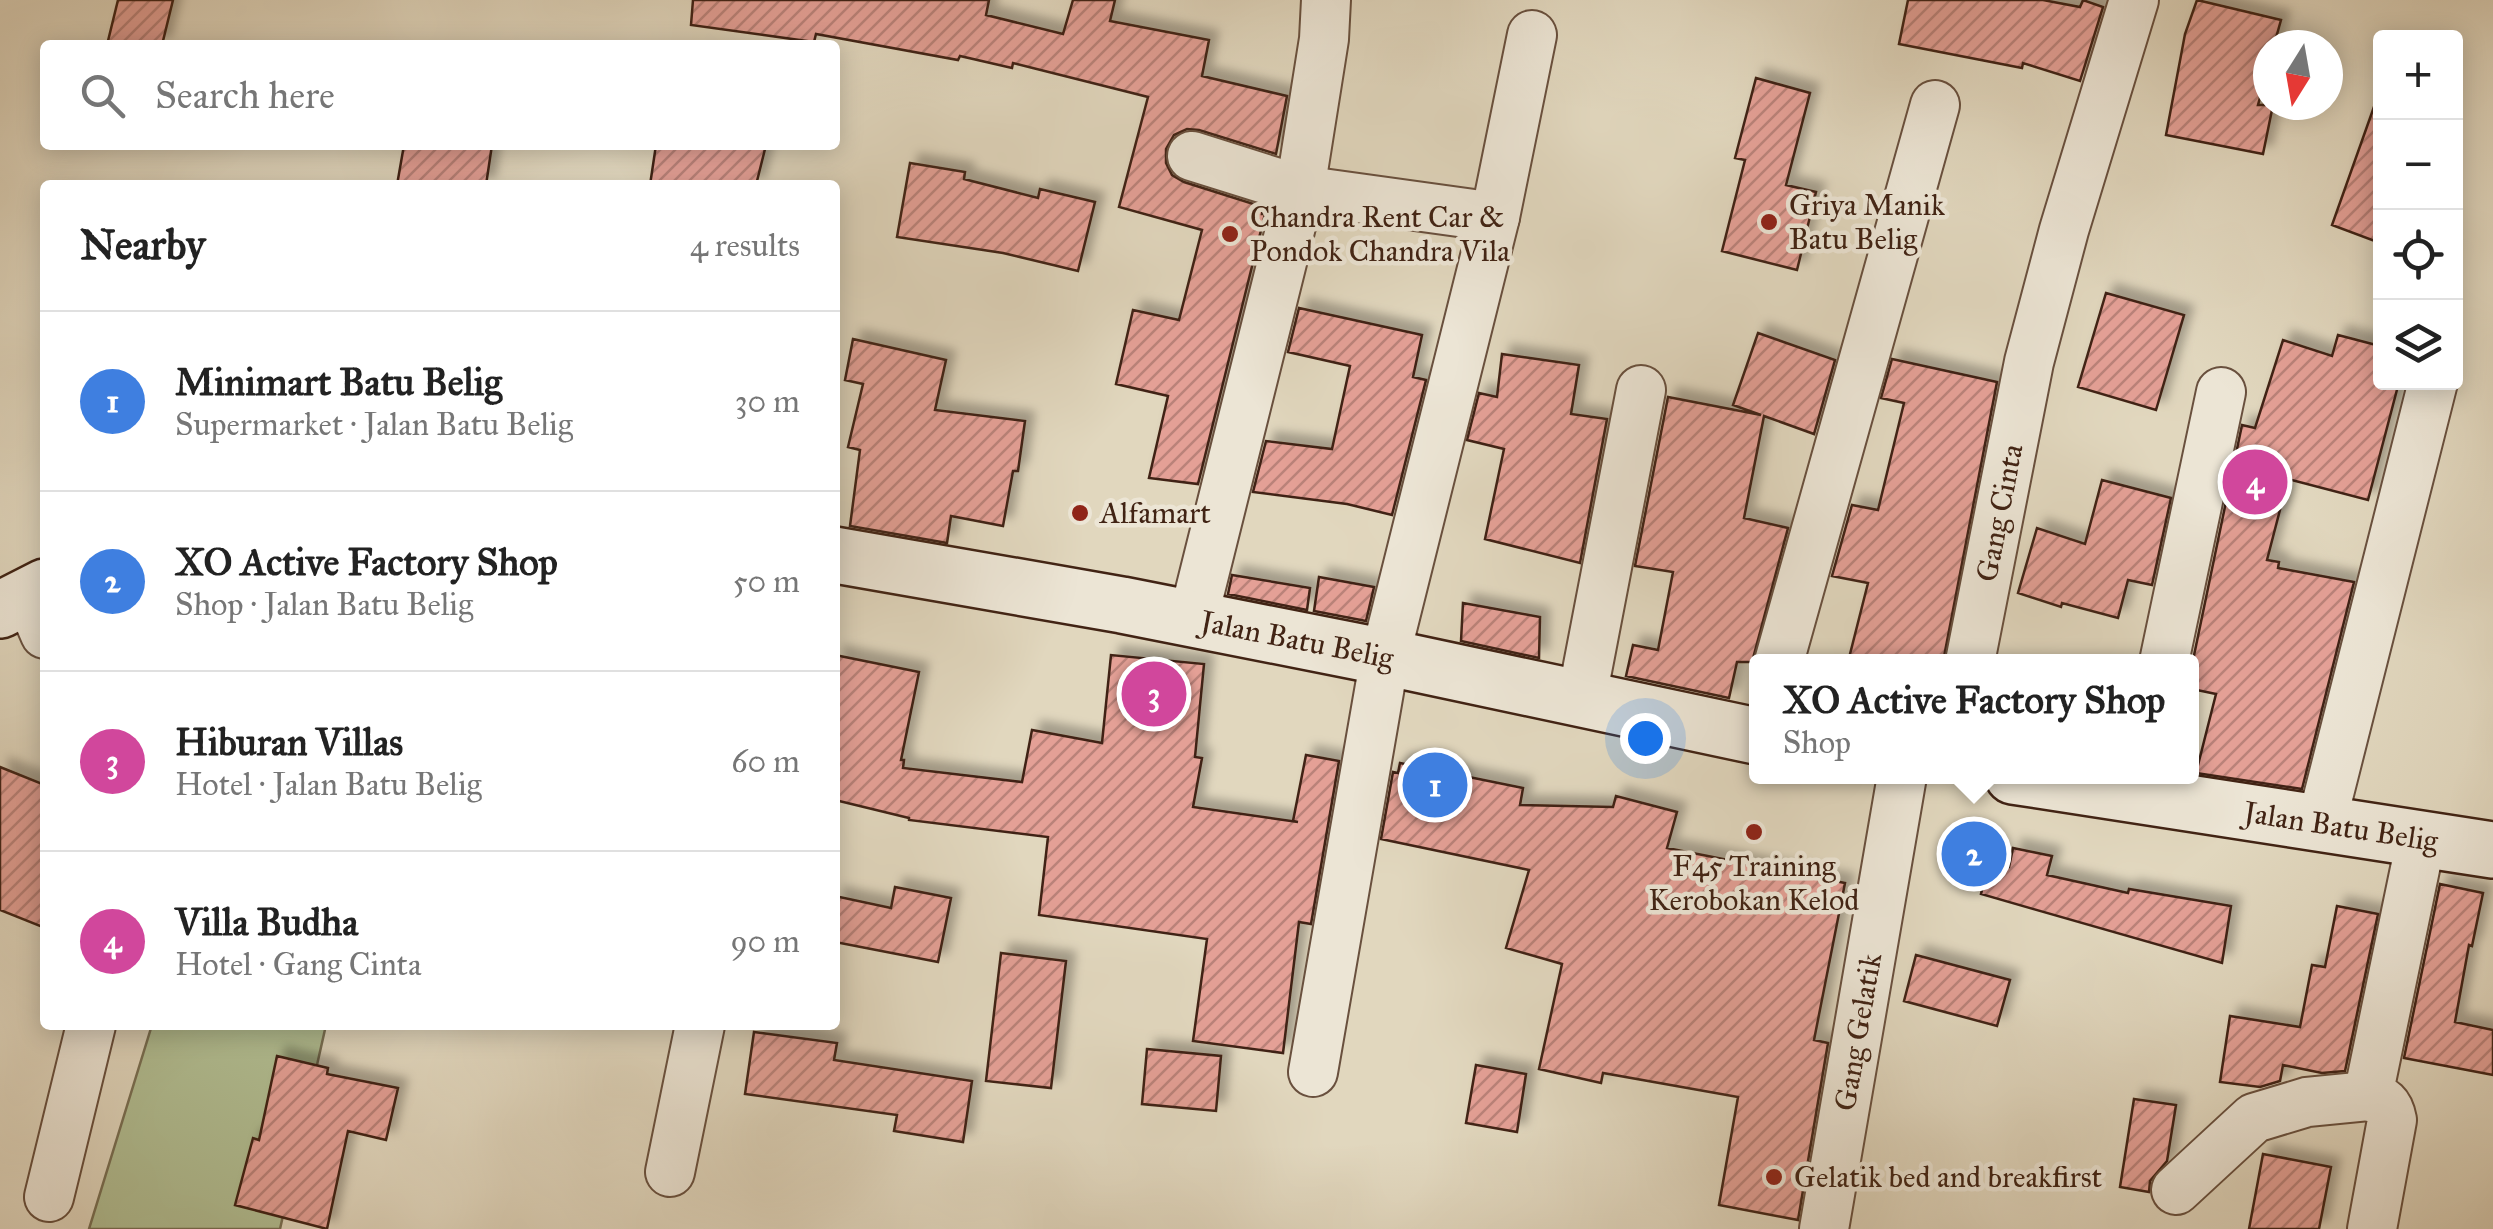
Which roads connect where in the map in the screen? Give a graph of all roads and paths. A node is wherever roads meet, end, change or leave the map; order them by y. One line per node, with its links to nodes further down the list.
1 (1326, 0): 6 (street)
2 (2134, 0): 14 (street, Gang Cinta)
3 (1532, 36): 7 (street)
4 (1935, 105): 13 (street)
5 (1192, 156): 6 (street)
6 (1300, 190): 7 (street); 12 (street)
7 (1495, 217): 16 (street)
8 (1640, 390): 17 (street)
9 (2431, 390): 22 (street)
10 (2221, 392): 15 (street)
11 (840, 556): 12 (street, Jalan Batu Belig)
12 (1193, 619): 16 (street, Jalan Batu Belig)
13 (1781, 654)
14 (1972, 654)
15 (2166, 654)
16 (1386, 656): 17 (street, Jalan Batu Belig); 27 (street)
17 (1582, 697): 18 (street, Jalan Batu Belig)
18 (1749, 734)
19 (1901, 784): 32 (street, Gang Gelatik)
20 (2114, 784): 21 (street, Jalan Batu Belig)
21 (2139, 786): 22 (street, Jalan Batu Belig)
22 (2322, 825): 23 (street, Jalan Batu Belig)
23 (2421, 840): 24 (street, Jalan Batu Belig); 28 (street)
24 (2493, 850)
25 (90, 1030): 31 (street)
26 (699, 1030): 29 (street)
27 (1313, 1072)
28 (2368, 1096): 30 (street); 33 (street)
29 (670, 1172)
30 (2176, 1190)
31 (49, 1197)
32 (1824, 1229)
33 (2372, 1229)

